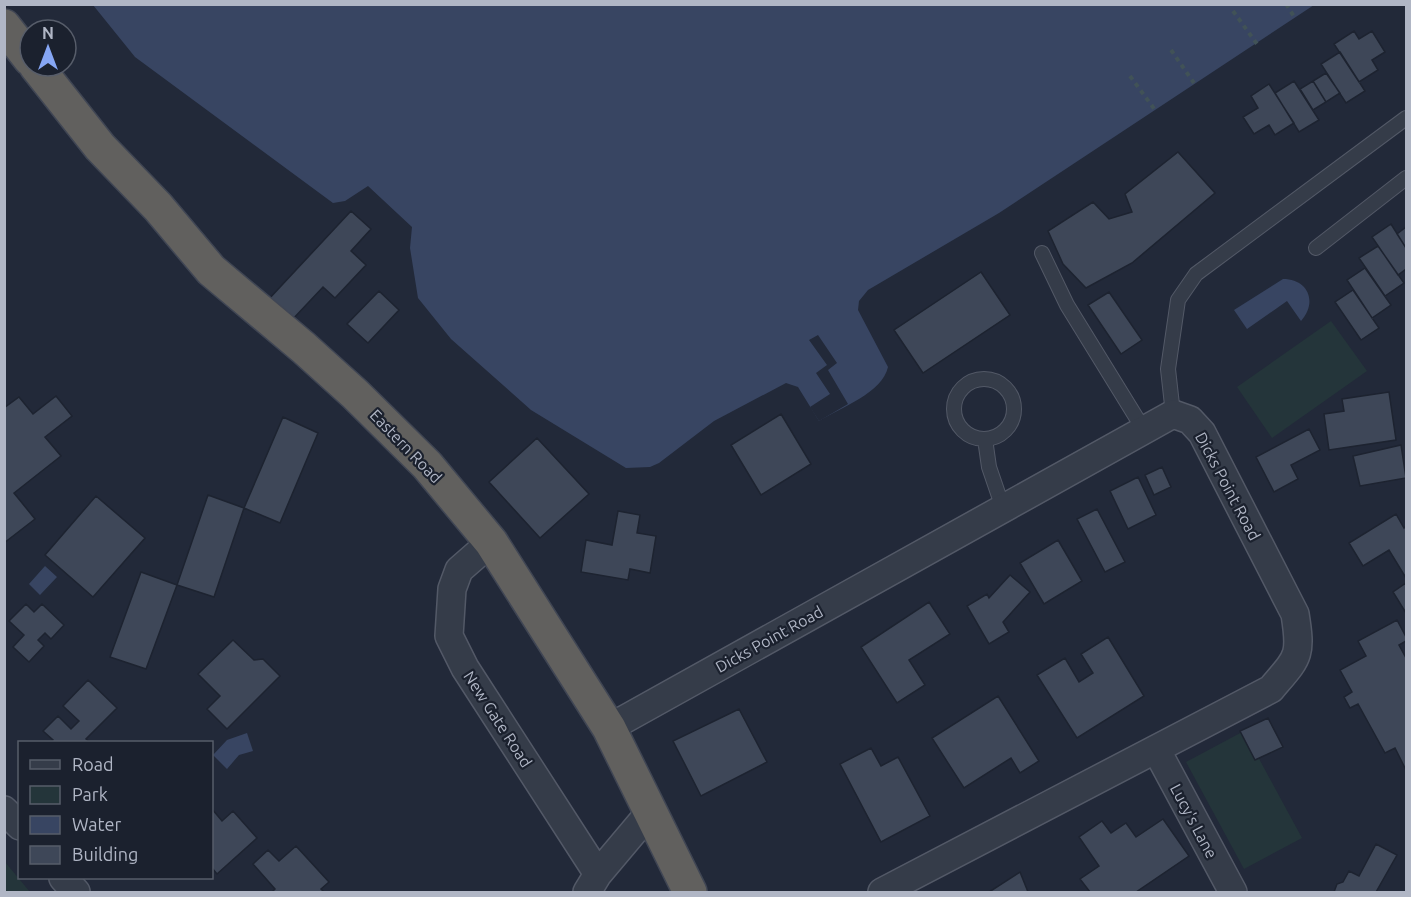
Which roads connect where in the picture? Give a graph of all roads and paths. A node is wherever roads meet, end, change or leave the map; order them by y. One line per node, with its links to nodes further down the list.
1 (1286, 4): 3 (path)
2 (1233, 11): 6 (path)
3 (1295, 18)
4 (4, 26): 5 (highway)
5 (18, 43)
6 (1257, 44)
7 (1172, 50): 10 (path)
8 (1130, 76): 11 (path)
9 (45, 78): 20 (highway, Eastern Road)
10 (1194, 83)
11 (1155, 110)
12 (1407, 118): 16 (lane)
13 (1407, 178): 14 (lane)
14 (1316, 248)
15 (1042, 252): 17 (lane)
16 (1173, 414): 17 (street, Dicks Point Road); 22 (street, Dicks Point Road)
17 (1144, 430): 19 (street, Dicks Point Road)
18 (985, 439): 18 (lane); 19 (lane)
19 (1003, 508): 21 (street, Dicks Point Road)
20 (491, 542): 21 (highway, Eastern Road); 27 (street, New Gate Road)
21 (609, 728): 24 (highway, Eastern Road)
22 (1156, 749): 30 (street, Dicks Point Road); 31 (street, Lucy's Lane)
23 (4, 810): 25 (street)
24 (651, 811): 27 (street); 29 (highway, Eastern Road)
25 (18, 824)
26 (64, 879): 28 (street)
27 (593, 883)
28 (75, 892)
29 (690, 892)
30 (882, 892)
31 (1233, 892)

